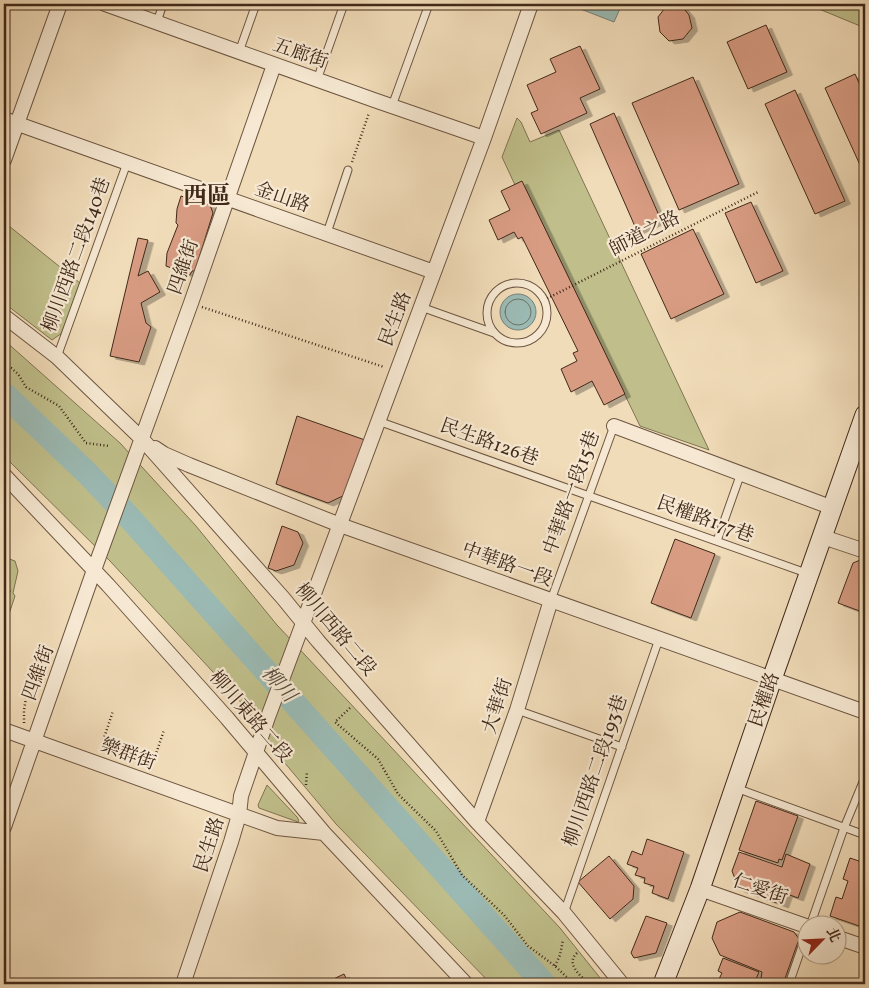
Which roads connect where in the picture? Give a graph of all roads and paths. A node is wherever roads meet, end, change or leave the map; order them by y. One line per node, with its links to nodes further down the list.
1 (60, 4): 14 (street)
2 (105, 4): 8 (street, 五廊街)
3 (163, 4): 8 (lane)
4 (256, 4): 9 (lane)
5 (344, 4): 11 (lane)
6 (429, 4): 13 (lane)
7 (531, 4): 15 (street, 民生路)
8 (157, 22): 9 (street, 五廊街)
9 (239, 52): 10 (street, 五廊街)
10 (274, 65): 11 (street, 五廊街); 20 (street, 四維街)
11 (317, 80): 12 (street, 五廊街)
12 (374, 100): 13 (street, 五廊街); 18 (path)
13 (392, 106): 15 (street, 五廊街)
14 (10, 121): 16 (street); 17 (street, 金山路)
15 (484, 138): 22 (street, 民生路)
16 (4, 160)
17 (127, 163): 20 (street, 金山路); 28 (lane, 柳川西路二段140巷)
18 (348, 170): 21 (lane)
19 (758, 192): 23 (path, 師道之路)
20 (227, 198): 21 (street, 金山路); 24 (street, 四維街)
21 (327, 233): 22 (street, 金山路)
22 (434, 272): 25 (street, 民生路)
23 (544, 300): 27 (lane); 27 (lane)
24 (192, 303): 30 (path); 34 (street, 四維街)
25 (421, 307): 27 (lane); 30 (street, 民生路)
26 (4, 316): 28 (street, 柳川西路二段)
27 (495, 333)
28 (57, 357): 34 (street, 柳川西路二段)
29 (4, 366): 35 (path)
30 (397, 372): 32 (street, 民生路)
31 (865, 415): 39 (main road, 民權路)
32 (378, 421): 38 (lane, 民生路126巷); 40 (street, 民生路)
33 (614, 426): 36 (street); 38 (lane, 中華路一段15巷)
34 (142, 439): 40 (street, 中華路一段); 44 (street, 四維街); 49 (street, 柳川西路二段)
35 (109, 446)
36 (741, 473): 39 (street); 42 (lane)
37 (5, 481): 44 (street, 柳川東路二段)
38 (589, 496): 42 (lane, 民權路177巷); 48 (lane, 中華路一段15巷)
39 (833, 508): 41 (main road, 民權路)
40 (340, 525): 48 (street, 中華路一段); 49 (street, 民生路)
41 (823, 537): 43 (street); 45 (main road, 民權路)
42 (717, 541): 45 (lane, 民權路177巷)
43 (865, 552)
44 (94, 570): 59 (street, 四維街); 61 (street, 柳川東路二段)
45 (810, 574): 52 (main road, 民權路)
46 (4, 589): 47 (path)
47 (11, 591)
48 (551, 600): 50 (street, 中華路一段); 54 (street, 大華街)
49 (303, 622): 61 (street, 民生路); 69 (street, 柳川西路二段)
50 (659, 639): 52 (street, 中華路一段); 60 (lane, 柳川西路二段193巷)
51 (31, 669): 59 (path)
52 (772, 679): 56 (street, 中華路一段); 67 (main road, 民權路)
53 (350, 708): 83 (path)
54 (517, 710): 60 (lane); 69 (street, 大華街)
55 (113, 711): 62 (path)
56 (865, 712)
57 (4, 730): 59 (street, 樂群街)
58 (164, 730): 65 (path)
59 (29, 739): 62 (street, 樂群街); 70 (street, 四維街)
60 (622, 747): 75 (lane, 柳川西路二段193巷)
61 (257, 752): 68 (street, 民生路); 72 (street, 柳川東路二段)
62 (95, 763): 65 (street, 樂群街)
63 (306, 771): 66 (path)
64 (865, 777): 71 (lane)
65 (146, 782): 68 (street, 樂群街)
66 (306, 785)
67 (736, 788): 71 (lane); 74 (main road, 民權路)
68 (239, 815): 72 (street, 樂群街); 84 (street, 民生路)
69 (477, 822): 75 (street, 柳川西路二段)
70 (4, 827)
71 (844, 828): 73 (lane); 76 (lane)
72 (324, 832): 85 (street, 柳川東路二段)
73 (865, 835)
74 (700, 889): 77 (street, 仁愛街); 89 (main road, 民權路)
75 (564, 913): 88 (street, 柳川西路二段)
76 (812, 916)
77 (796, 922)
78 (563, 940): 83 (path)
79 (846, 940): 80 (street)
80 (865, 947)
81 (577, 953): 87 (path)
82 (796, 964): 90 (lane)
83 (555, 966): 86 (path)
84 (183, 984)
85 (466, 984)
86 (574, 984)
87 (589, 984)
88 (622, 984)
89 (663, 984)
90 (789, 984)

